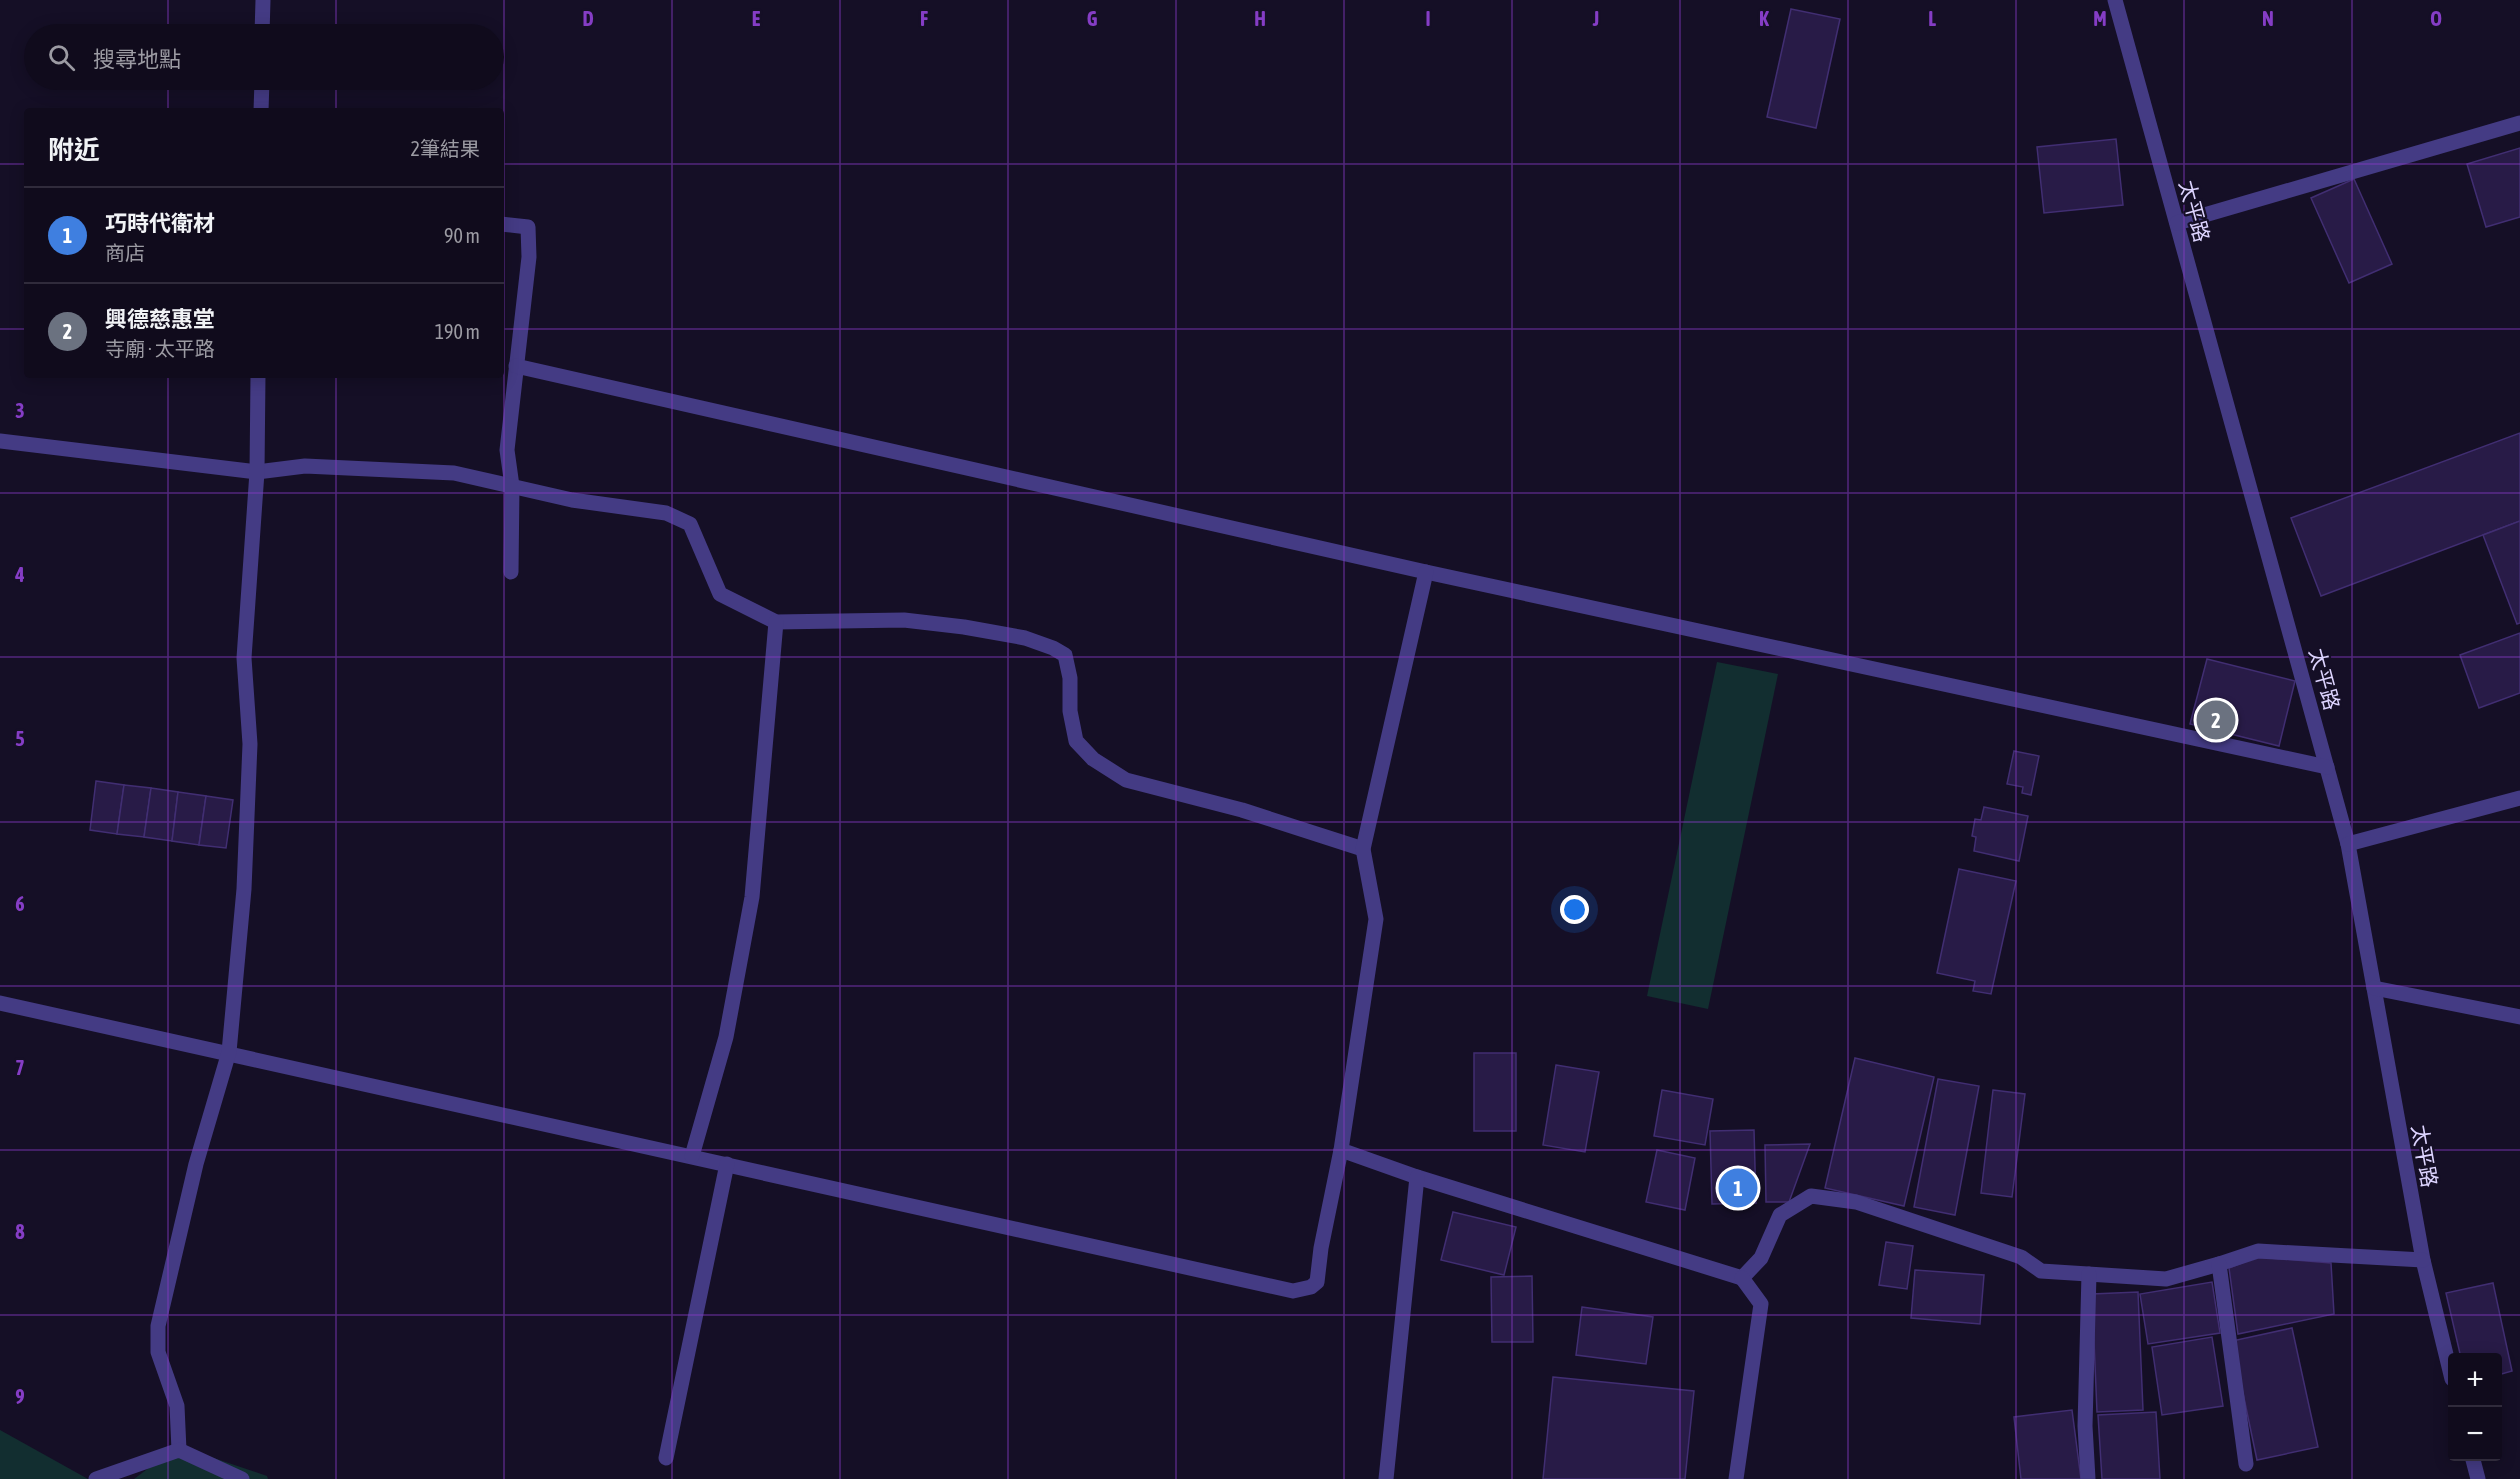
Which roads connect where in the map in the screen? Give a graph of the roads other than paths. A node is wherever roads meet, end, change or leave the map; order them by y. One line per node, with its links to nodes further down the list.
1 (263, 0): 3 (street)
2 (2115, 0): 7 (street, 太平路)
3 (262, 24)
4 (262, 90): 5 (street)
5 (261, 108)
6 (2520, 123): 7 (street)
7 (2177, 223): 17 (street, 太平路)
8 (504, 224): 9 (street)
9 (516, 366): 13 (street); 15 (street)
10 (258, 378): 12 (street)
11 (0, 441): 12 (street)
12 (257, 472): 13 (street); 24 (street)
13 (512, 486): 14 (street); 16 (street)
14 (511, 572)
15 (1426, 572): 17 (street); 20 (street)
16 (776, 622): 20 (street); 26 (street)
17 (2327, 767): 19 (street, 太平路)
18 (2520, 798): 19 (street)
19 (2348, 844): 21 (street, 太平路)
20 (1363, 849): 25 (street)
21 (2374, 988): 23 (street); 29 (street, 太平路)
22 (0, 1003): 24 (street)
23 (2520, 1017)
24 (229, 1052): 26 (street); 34 (street)
25 (1341, 1150): 27 (street); 28 (street)
26 (692, 1156): 27 (street)
27 (726, 1164): 35 (street)
28 (1417, 1177): 32 (street); 40 (street)
29 (2423, 1260): 30 (street); 33 (street, 太平路)
30 (2219, 1264): 31 (street); 37 (street)
31 (2089, 1274): 32 (street); 42 (street)
32 (1742, 1278): 41 (street)
33 (2448, 1363)
34 (179, 1450): 38 (street); 39 (street)
35 (666, 1458)
36 (2473, 1461): 43 (street)
37 (2246, 1464)
38 (96, 1479)
39 (242, 1479)
40 (1386, 1479)
41 (1736, 1479)
42 (2088, 1479)
43 (2478, 1479)

